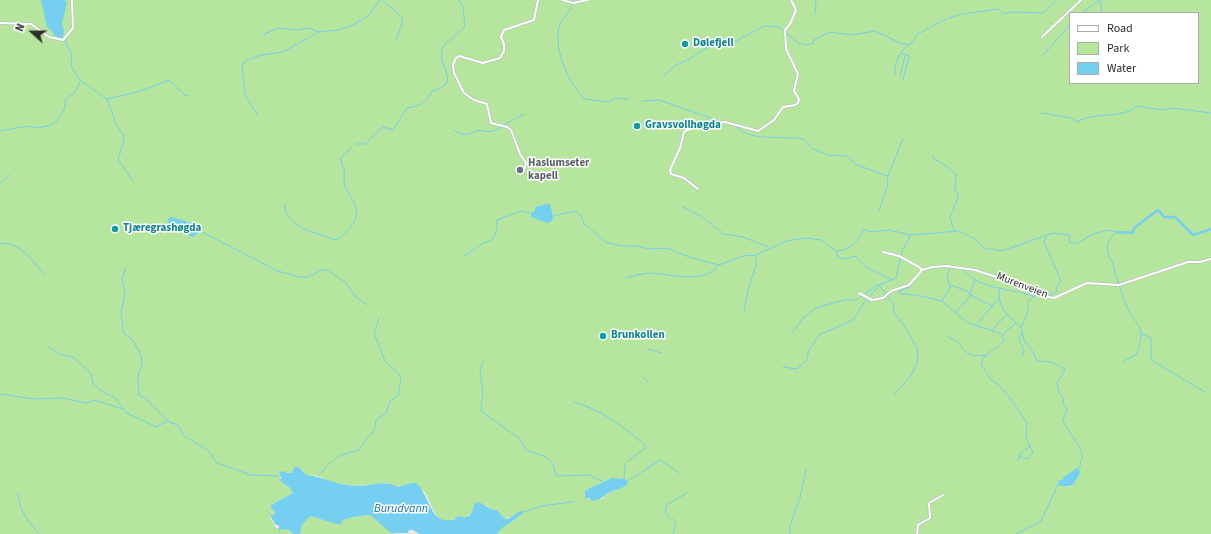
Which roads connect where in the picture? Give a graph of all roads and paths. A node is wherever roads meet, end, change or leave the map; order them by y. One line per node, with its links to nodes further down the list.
1 (72, 0): 7 (street)
2 (538, 0): 9 (street)
3 (562, 0): 4 (street)
4 (588, 0)
5 (791, 0): 10 (street)
6 (1081, 0): 8 (street)
7 (0, 23)
8 (1042, 37)
9 (524, 173)
10 (698, 189)
11 (883, 252): 13 (street)
12 (1211, 259): 13 (street, Murenveien)
13 (922, 270): 14 (street)
14 (859, 293)
15 (943, 495): 16 (street)
16 (917, 534)

